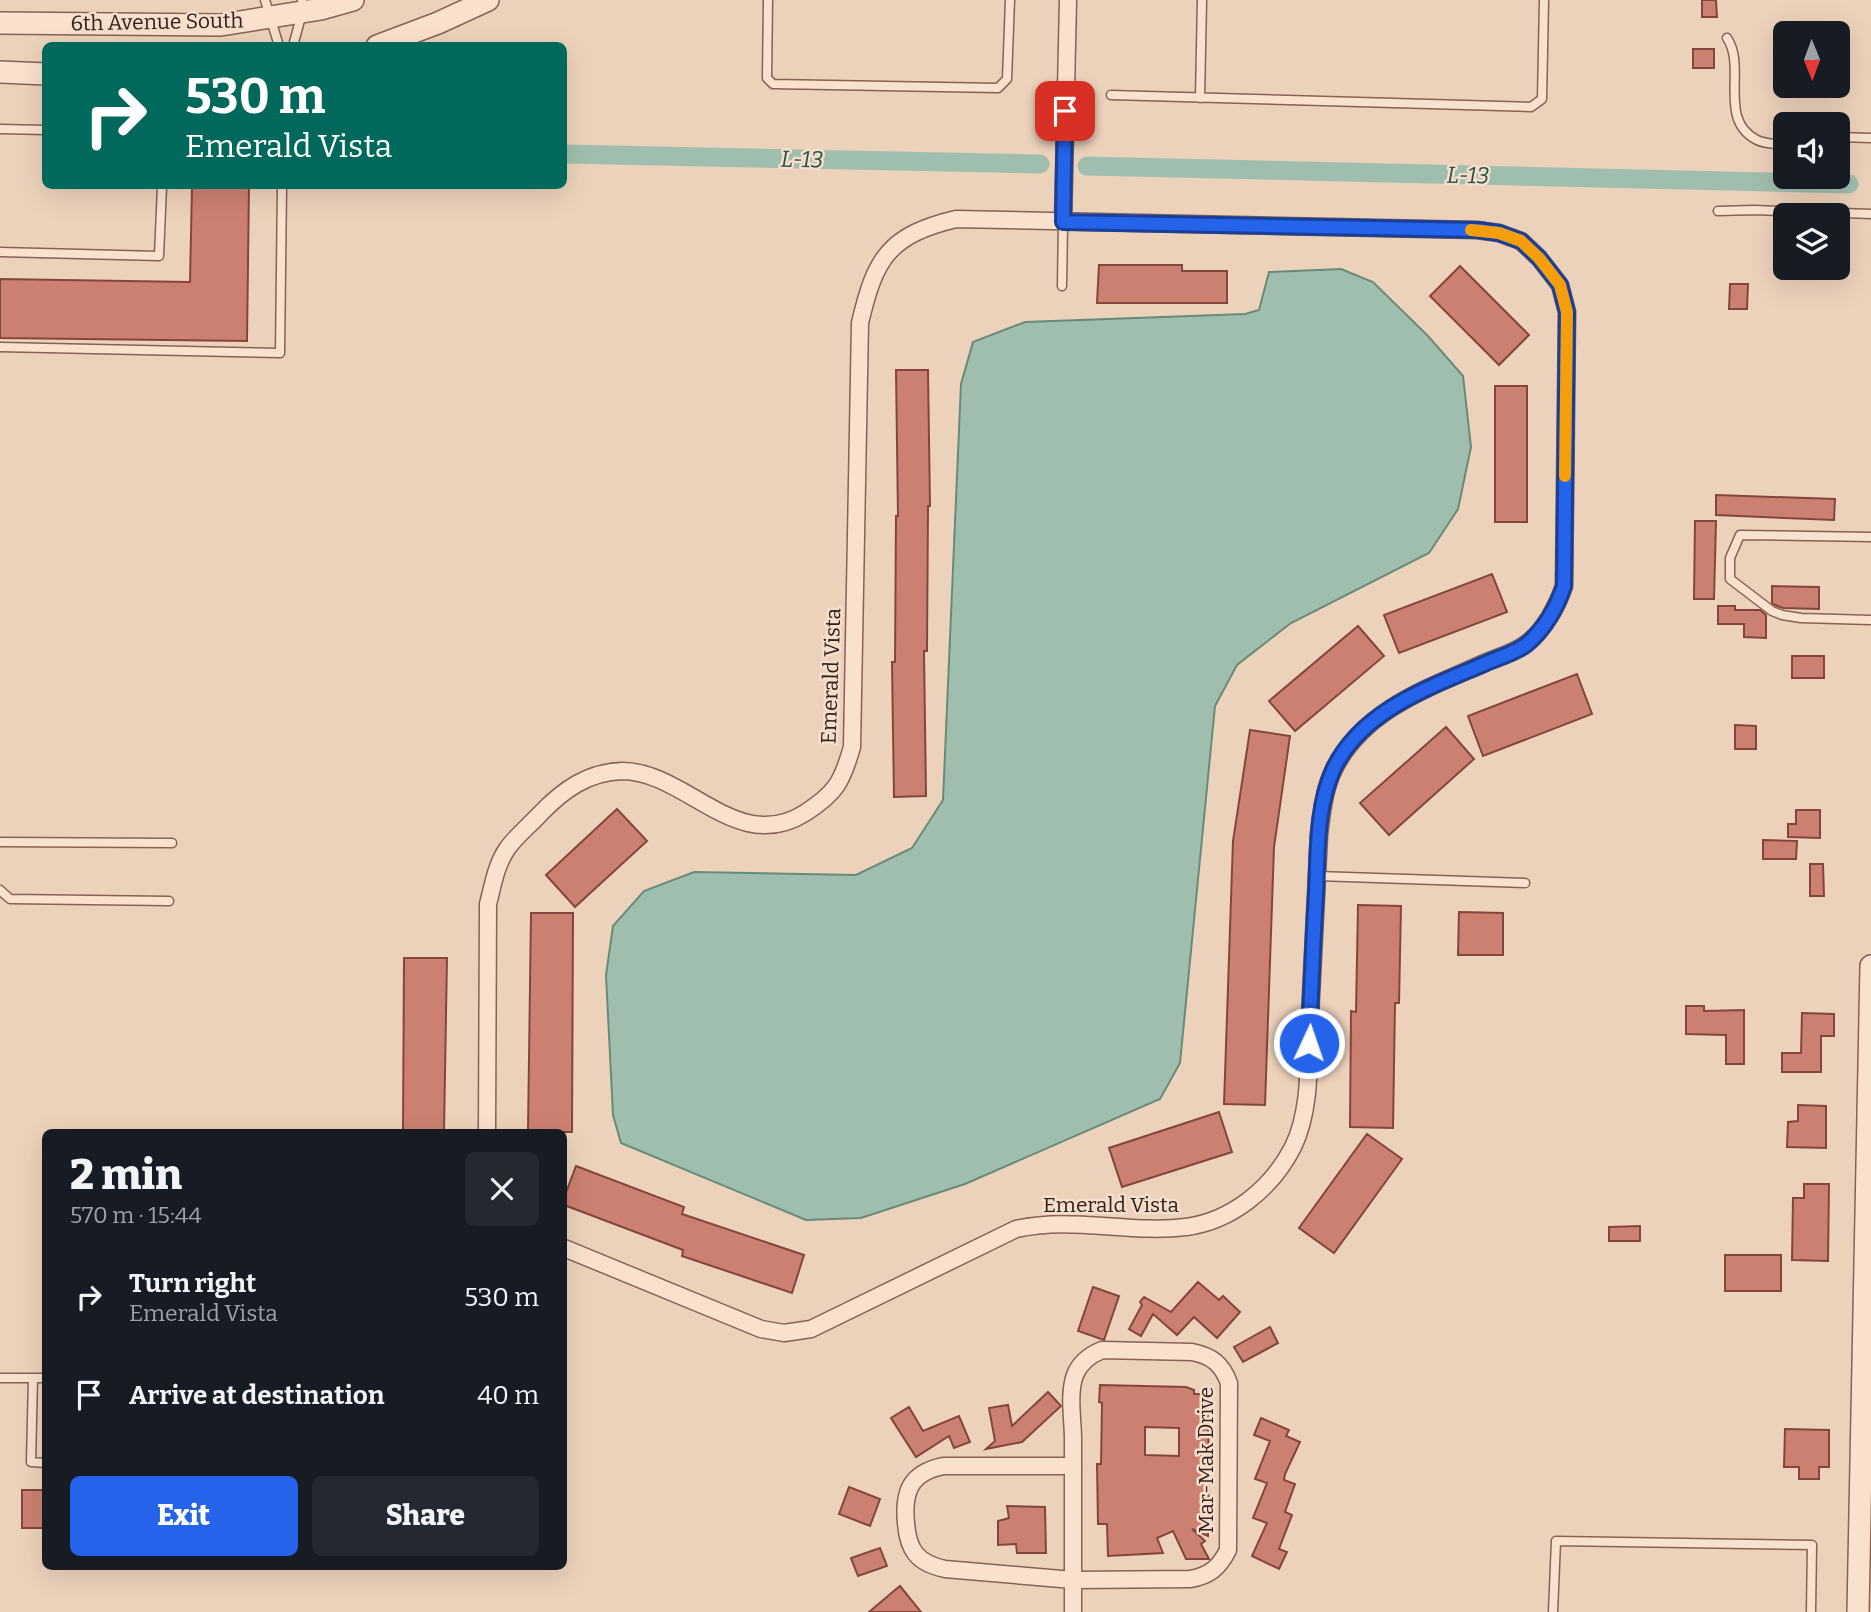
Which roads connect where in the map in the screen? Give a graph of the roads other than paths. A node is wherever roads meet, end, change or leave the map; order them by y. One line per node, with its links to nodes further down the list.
1 (353, 0): 8 (street, 6th Avenue South)
2 (488, 0): 14 (street)
3 (768, 0): 4 (lane)
4 (1010, 0)
5 (1068, 0): 28 (street)
6 (1202, 0): 18 (lane)
7 (1544, 0): 18 (lane)
8 (302, 6): 9 (street, 6th Avenue South); 13 (lane)
9 (267, 9): 10 (street, 6th Avenue South); 12 (lane)
10 (0, 23)
11 (1727, 38): 23 (lane)
12 (278, 42)
13 (294, 42)
14 (387, 42)
15 (0, 72): 16 (street)
16 (42, 74)
17 (1111, 95): 18 (lane)
18 (1200, 98)
19 (0, 129): 20 (lane)
20 (42, 130)
21 (1850, 137): 22 (lane)
22 (1871, 138)
23 (1773, 143)
24 (162, 189): 29 (lane)
25 (282, 189): 31 (lane)
26 (1718, 211): 27 (lane)
27 (1871, 214)
28 (1063, 222): 30 (lane); 36 (street, Emerald Vista); 42 (street, Emerald Vista)
29 (0, 252)
30 (1062, 286)
31 (0, 347)
32 (1871, 537): 33 (lane)
33 (1871, 620)
34 (0, 842): 35 (lane)
35 (172, 843)
36 (1317, 876): 37 (lane); 43 (street, Emerald Vista)
37 (1525, 883)
38 (0, 890): 39 (lane)
39 (169, 901)
40 (1871, 965): 41 (street)
41 (1870, 1025): 47 (street)
42 (487, 1129)
43 (567, 1249)
44 (0, 1378): 45 (lane)
45 (33, 1378): 46 (lane); 48 (lane)
46 (42, 1378)
47 (1866, 1415): 50 (street)
48 (42, 1463)
49 (1073, 1465): 52 (street); 52 (street, Mar-Mak Drive); 52 (street, Mar-Mak Drive)
50 (1866, 1497): 51 (street)
51 (1865, 1545): 56 (street)
52 (1073, 1580): 53 (street)
53 (1073, 1612)
54 (1553, 1612): 55 (lane)
55 (1811, 1612)
56 (1858, 1612)

